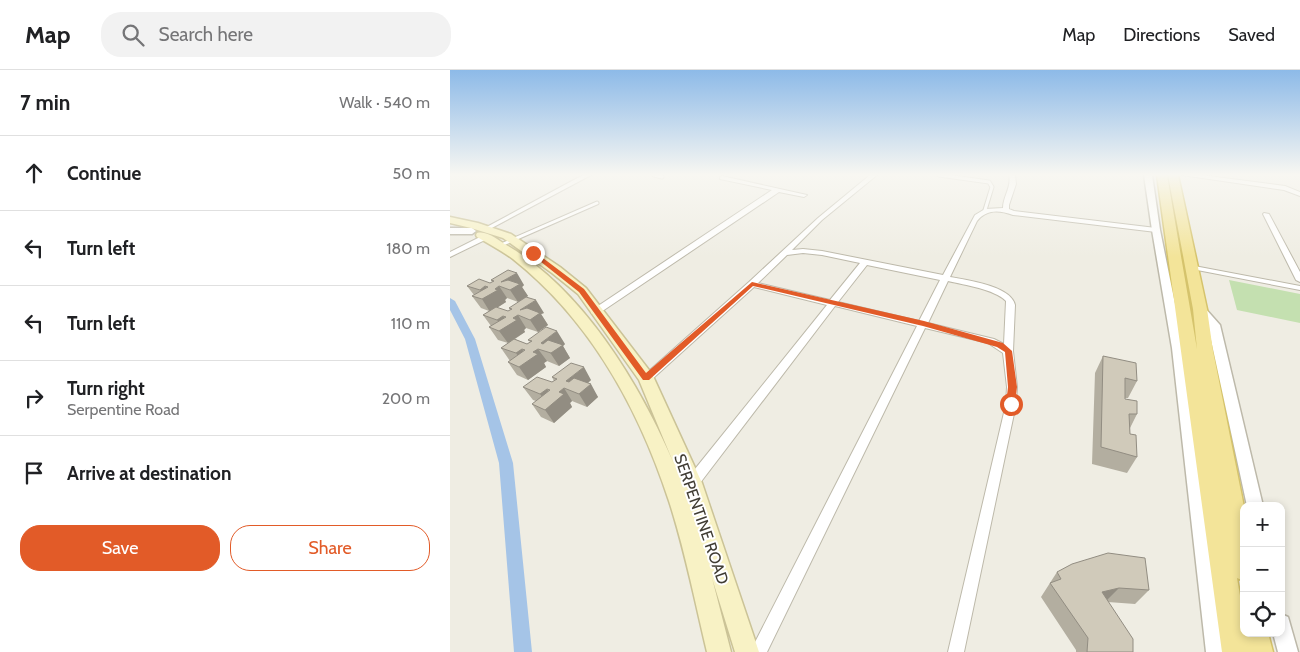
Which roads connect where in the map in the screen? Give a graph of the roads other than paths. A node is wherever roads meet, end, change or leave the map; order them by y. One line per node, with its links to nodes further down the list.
1 (541, 202): 18 (street)
2 (759, 202): 30 (street)
3 (840, 202): 19 (street)
4 (987, 202): 10 (lane)
5 (1006, 202): 11 (street)
6 (1152, 202): 15 (street)
7 (1166, 202): 17 (main road)
8 (1179, 202): 22 (main road)
9 (597, 203): 18 (lane)
10 (985, 210): 11 (street); 24 (street)
11 (1006, 210): 15 (street)
12 (1266, 214): 25 (street)
13 (450, 220): 18 (main road)
14 (450, 225): 18 (main road)
15 (1156, 230): 17 (street); 44 (street)
16 (450, 231): 18 (street)
17 (1171, 233): 32 (main road)
18 (486, 234): 20 (street); 23 (main road)
19 (784, 253): 21 (street); 26 (street)
20 (450, 255)
21 (864, 263): 24 (street); 28 (street)
22 (1192, 267): 27 (street); 29 (main road)
23 (549, 273): 30 (main road, SERPENTINE ROAD); 41 (main road)
24 (946, 278): 31 (street); 33 (street)
25 (1300, 280)
26 (752, 284): 28 (street); 34 (street)
27 (1300, 288)
28 (833, 303): 31 (street); 35 (street)
29 (1200, 309): 32 (main road); 36 (street)
30 (596, 312): 34 (main road, SERPENTINE ROAD)
31 (924, 324): 33 (street); 42 (street)
32 (1197, 349): 37 (main road); 45 (main road)
33 (1008, 351): 43 (street)
34 (646, 378): 35 (main road, SERPENTINE ROAD)
35 (692, 482): 40 (main road, SERPENTINE ROAD)
36 (1254, 502)
37 (1240, 550)
38 (1257, 637): 46 (main road)
39 (1284, 637): 47 (street)
40 (743, 642): 41 (main road)
41 (718, 646)
42 (758, 652)
43 (956, 652)
44 (1216, 652)
45 (1236, 652)
46 (1259, 652)
47 (1288, 652)

